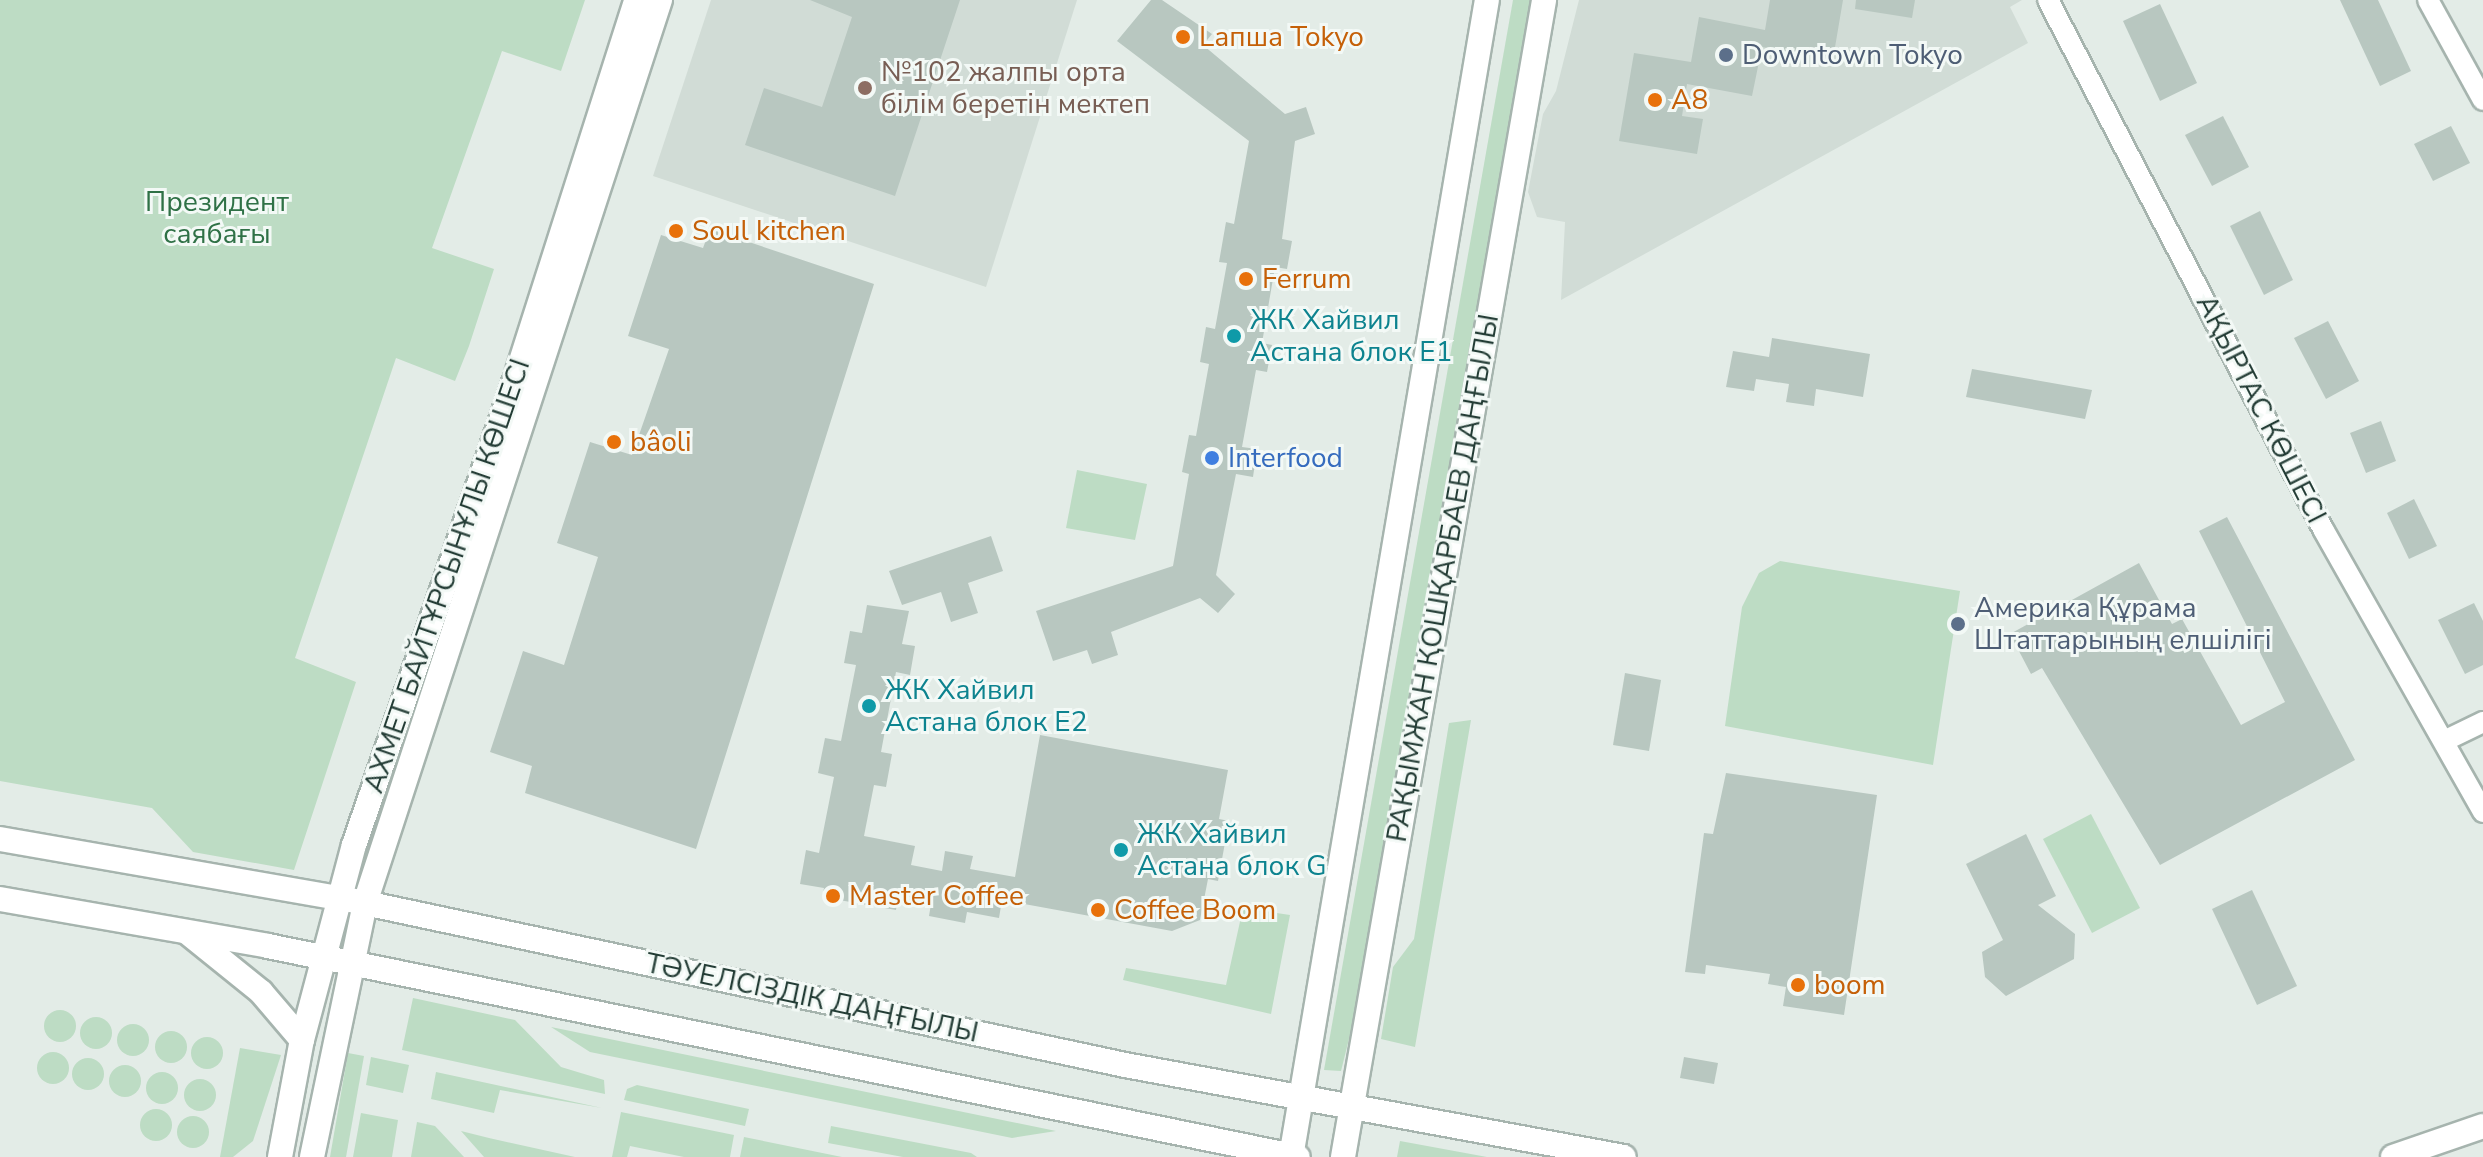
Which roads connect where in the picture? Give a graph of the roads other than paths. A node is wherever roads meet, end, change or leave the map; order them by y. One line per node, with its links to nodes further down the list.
1 (636, 0): 13 (main road, АХМЕТ БАЙТҰРСЫНҰЛЫ КӨШЕСІ)
2 (660, 0): 14 (main road, АХМЕТ БАЙТҰРСЫНҰЛЫ КӨШЕСІ)
3 (1487, 0): 19 (main road, РАҚЫМЖАН ҚОШҚАРБАЕВ ДАҢҒЫЛЫ)
4 (1544, 0): 20 (main road, РАҚЫМЖАН ҚОШҚАРБАЕВ ДАҢҒЫЛЫ)
5 (2048, 0): 9 (street, АҚЫРТАС КӨШЕСІ)
6 (2428, 0): 7 (street)
7 (2483, 100)
8 (2483, 722): 9 (street)
9 (2444, 741): 10 (street, АҚЫРТАС КӨШЕСІ)
10 (2483, 812)
11 (0, 839): 13 (main road, ТӘУЕЛСІЗДІК ДАҢҒЫЛЫ)
12 (0, 899): 15 (main road, ТӘУЕЛСІЗДІК ДАҢҒЫЛЫ)
13 (338, 899): 14 (main road, ТӘУЕЛСІЗДІК ДАҢҒЫЛЫ); 16 (main road, АХМЕТ БАЙТҰРСЫНҰЛЫ КӨШЕСІ)
14 (365, 903): 17 (main road, АХМЕТ БАЙТҰРСЫНҰЛЫ КӨШЕСІ); 19 (main road, ТӘУЕЛСІЗДІК ДАҢҒЫЛЫ)
15 (186, 932): 16 (main road, ТӘУЕЛСІЗДІК ДАҢҒЫЛЫ); 18 (main road)
16 (323, 958): 17 (main road, ТӘУЕЛСІЗДІК ДАҢҒЫЛЫ); 18 (main road, АХМЕТ БАЙТҰРСЫНҰЛЫ КӨШЕСІ)
17 (349, 963): 23 (main road, АХМЕТ БАЙТҰРСЫНҰЛЫ КӨШЕСІ); 24 (main road, ТӘУЕЛСІЗДІК ДАҢҒЫЛЫ)
18 (302, 1040): 22 (main road, АХМЕТ БАЙТҰРСЫНҰЛЫ КӨШЕСІ)
19 (1302, 1099): 20 (main road, ТӘУЕЛСІЗДІК ДАҢҒЫЛЫ); 24 (main road, РАҚЫМЖАН ҚОШҚАРБАЕВ ДАҢҒЫЛЫ)
20 (1351, 1107): 25 (main road, РАҚЫМЖАН ҚОШҚАРБАЕВ ДАҢҒЫЛЫ); 26 (main road, ТӘУЕЛСІЗДІК ДАҢҒЫЛЫ)
21 (2483, 1126): 27 (main road)
22 (280, 1157)
23 (312, 1157)
24 (1294, 1157)
25 (1343, 1157)
26 (1624, 1157)
27 (2393, 1157)

